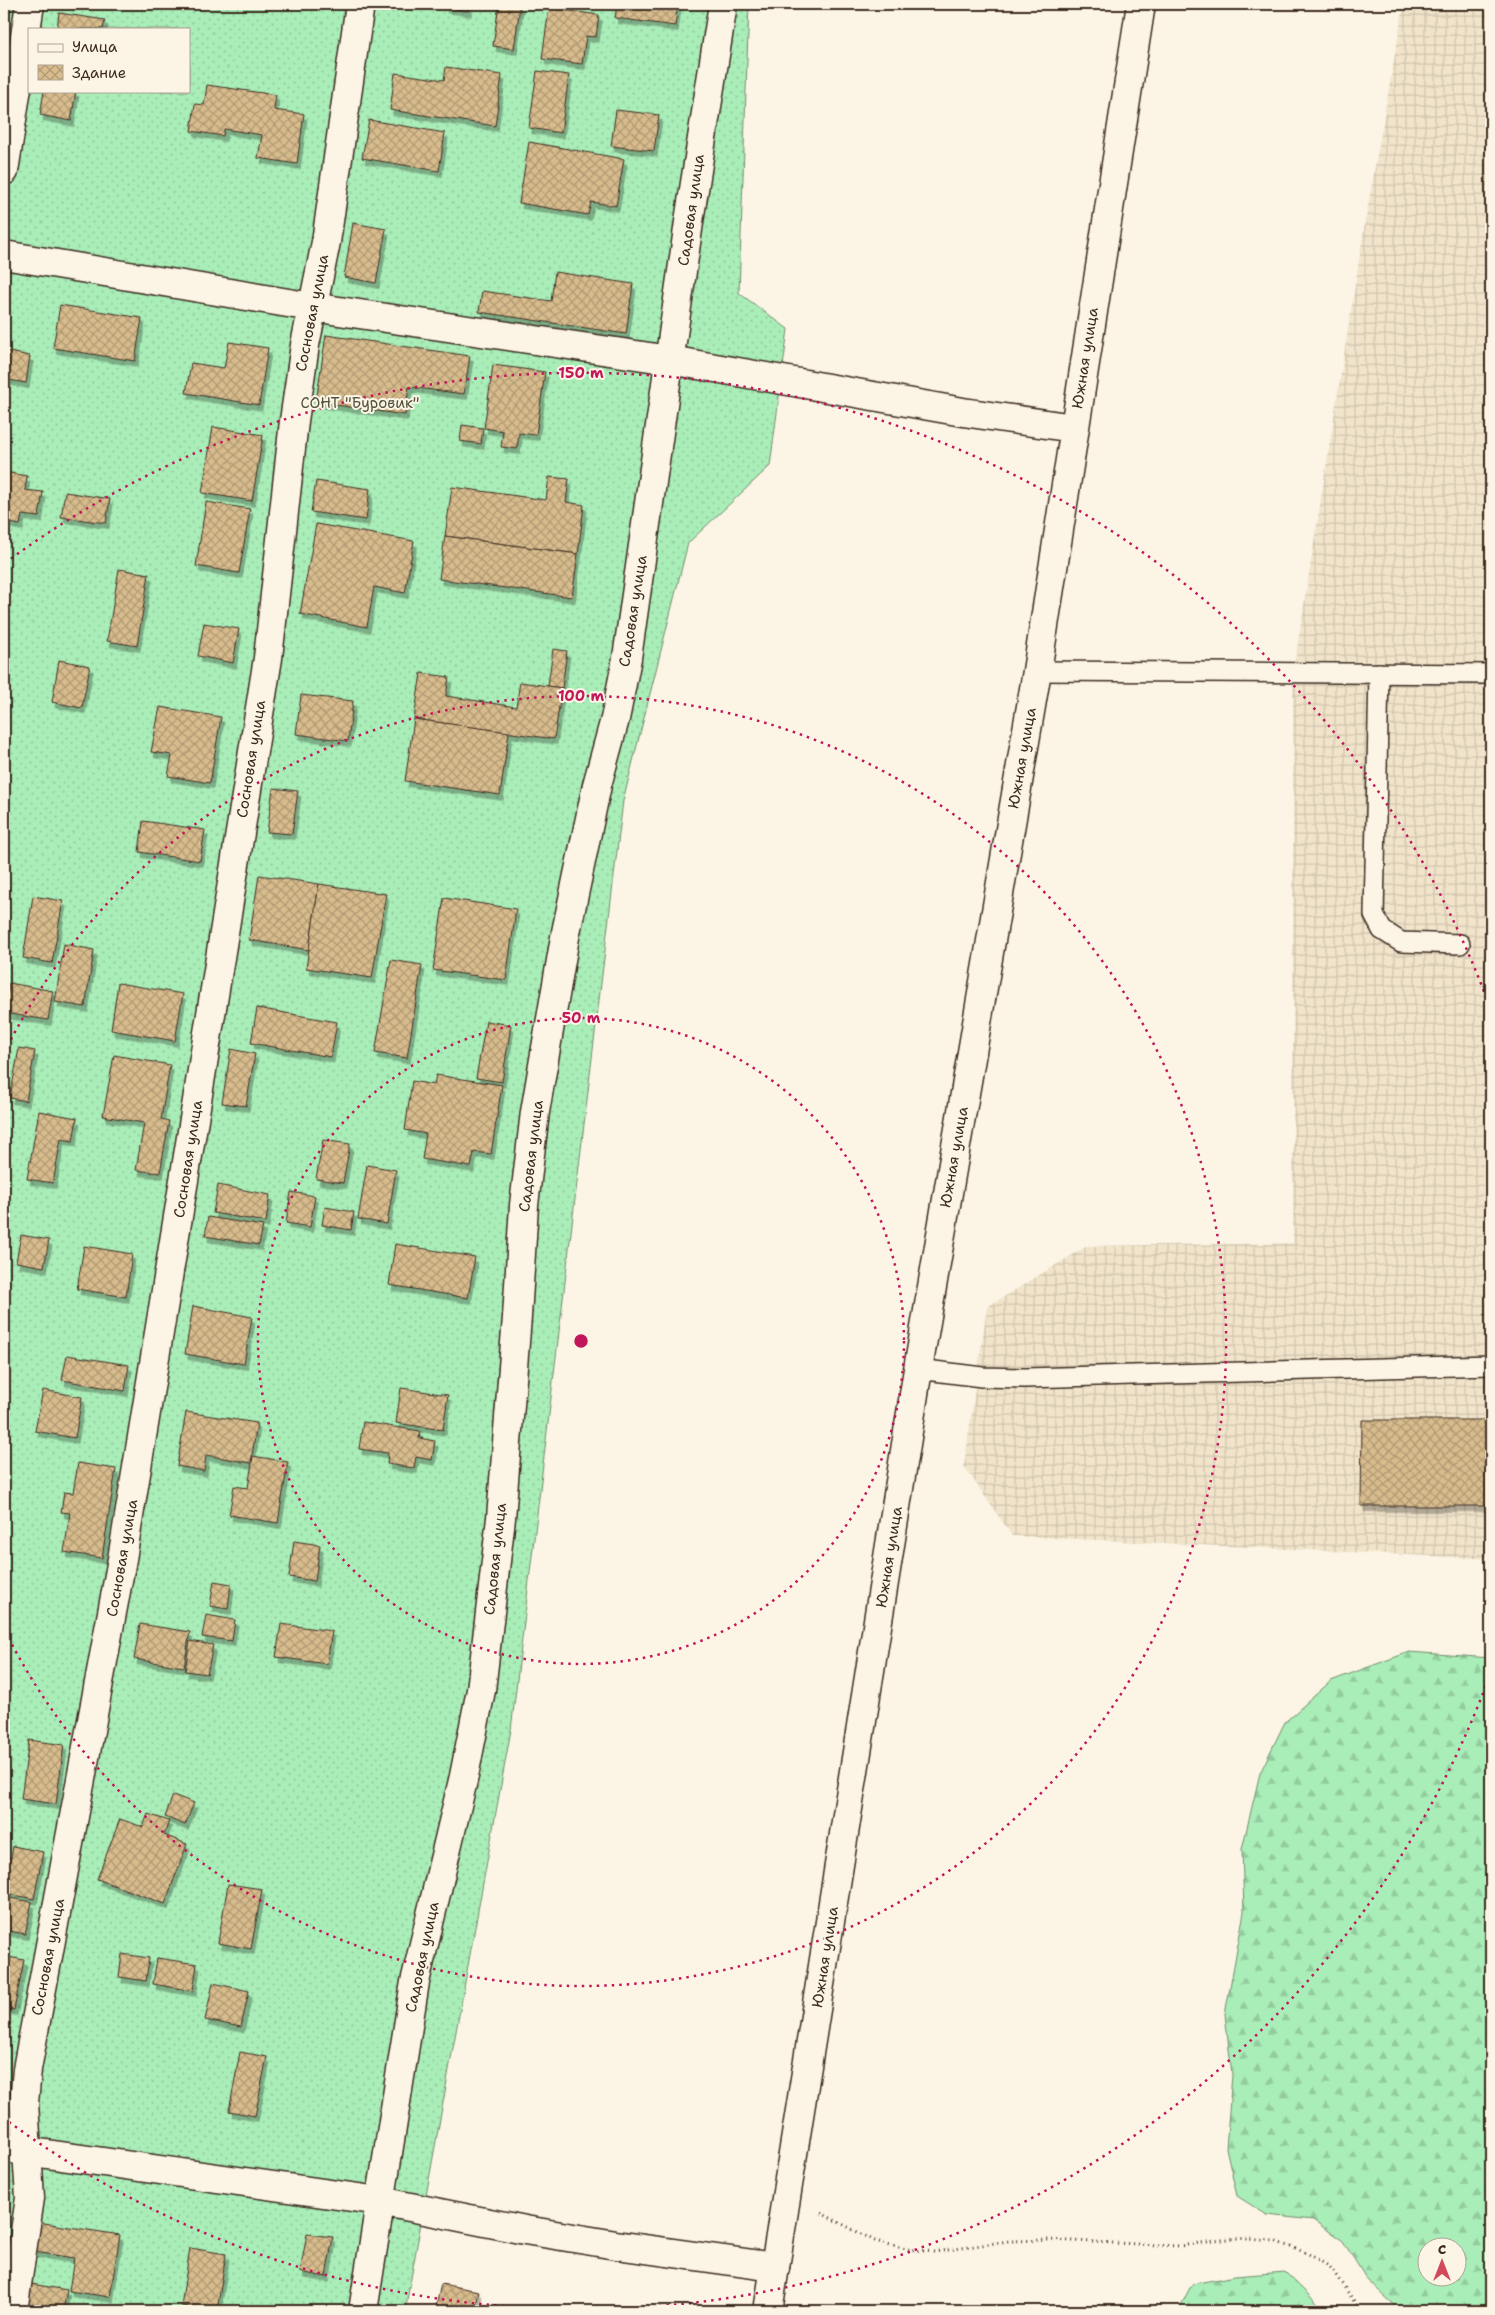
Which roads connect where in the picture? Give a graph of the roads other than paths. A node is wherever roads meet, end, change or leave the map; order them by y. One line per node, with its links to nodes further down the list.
1 (30, 4): 5 (street)
2 (360, 4): 7 (street, Сосновая улица)
3 (723, 4): 8 (street, Садовая улица)
4 (1140, 4): 9 (street, Южная улица)
5 (4, 171)
6 (4, 255): 7 (street)
7 (312, 307): 8 (street); 16 (street, Сосновая улица)
8 (670, 360): 9 (street); 17 (street, Садовая улица)
9 (1074, 428): 10 (street, Южная улица)
10 (1036, 670): 11 (lane); 15 (street, Южная улица)
11 (1379, 673): 12 (lane); 13 (lane)
12 (1491, 674)
13 (1460, 944)
14 (1491, 1365): 15 (lane)
15 (918, 1369): 18 (street, Южная улица)
16 (16, 2150): 17 (street); 19 (street, Сосновая улица)
17 (380, 2201): 18 (street); 20 (street, Садовая улица)
18 (775, 2267): 21 (street, Южная улица)
19 (14, 2311)
20 (363, 2311)
21 (768, 2311)

